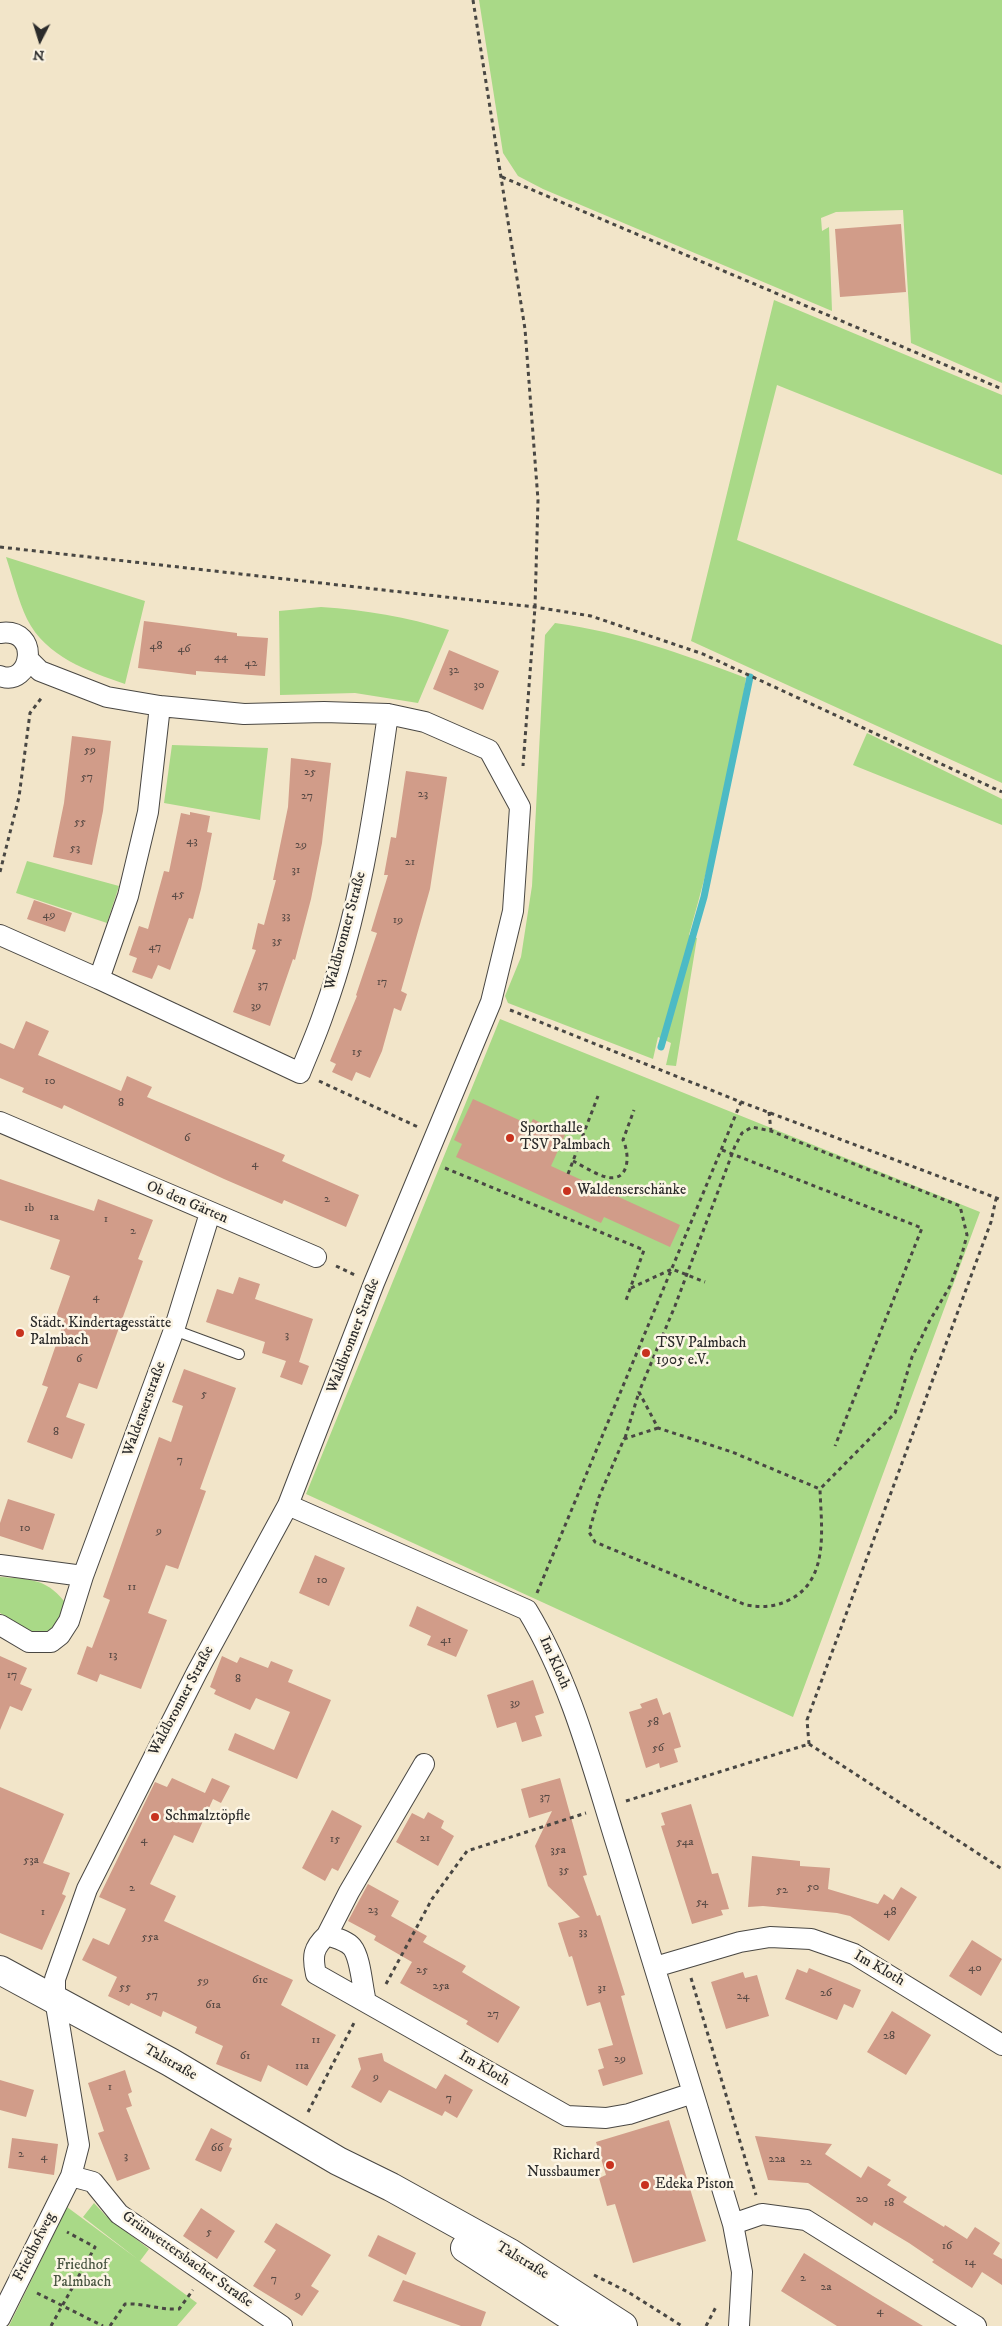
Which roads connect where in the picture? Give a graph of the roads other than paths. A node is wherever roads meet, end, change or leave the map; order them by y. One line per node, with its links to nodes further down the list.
1 (0, 633): 2 (street)
2 (29, 660): 3 (street); 4 (street, Waldbronner Straße)
3 (0, 676)
4 (160, 706): 5 (street, Waldbronner Straße); 7 (street)
5 (388, 714): 7 (street, Waldbronner Straße); 13 (street, Waldbronner Straße)
6 (0, 935): 7 (street)
7 (99, 979)
8 (0, 1122): 9 (street, Ob den Gärten)
9 (210, 1213): 10 (street, Ob den Gärten); 11 (street, Waldenserstraße)
10 (316, 1257)
11 (174, 1330): 12 (lane); 15 (street, Waldenserstraße)
12 (240, 1354)
13 (288, 1506): 19 (street, Im Kloth); 21 (street, Waldbronner Straße)
14 (0, 1565): 15 (street)
15 (83, 1576): 16 (street, Waldenserstraße)
16 (0, 1625)
17 (424, 1764): 18 (street, Im Kloth)
18 (327, 1935): 22 (street); 22 (street, Im Kloth)
19 (655, 1967): 23 (street, Im Kloth); 24 (street, Im Kloth)
20 (0, 1970): 21 (main road, Talstraße)
21 (55, 2000): 25 (main road, Talstraße); 26 (street)
22 (370, 2004): 24 (street, Im Kloth)
23 (1002, 2044)
24 (694, 2093): 27 (street, Im Kloth)
25 (338, 2161): 30 (main road, Talstraße); 31 (main road, Talstraße)
26 (71, 2176): 28 (street, Friedhofweg); 29 (street, Grünwettersbacher Straße)
27 (733, 2224): 32 (street, Im Kloth); 33 (street)
28 (0, 2318)
29 (282, 2326)
30 (585, 2326)
31 (623, 2326)
32 (739, 2326)
33 (976, 2326)

